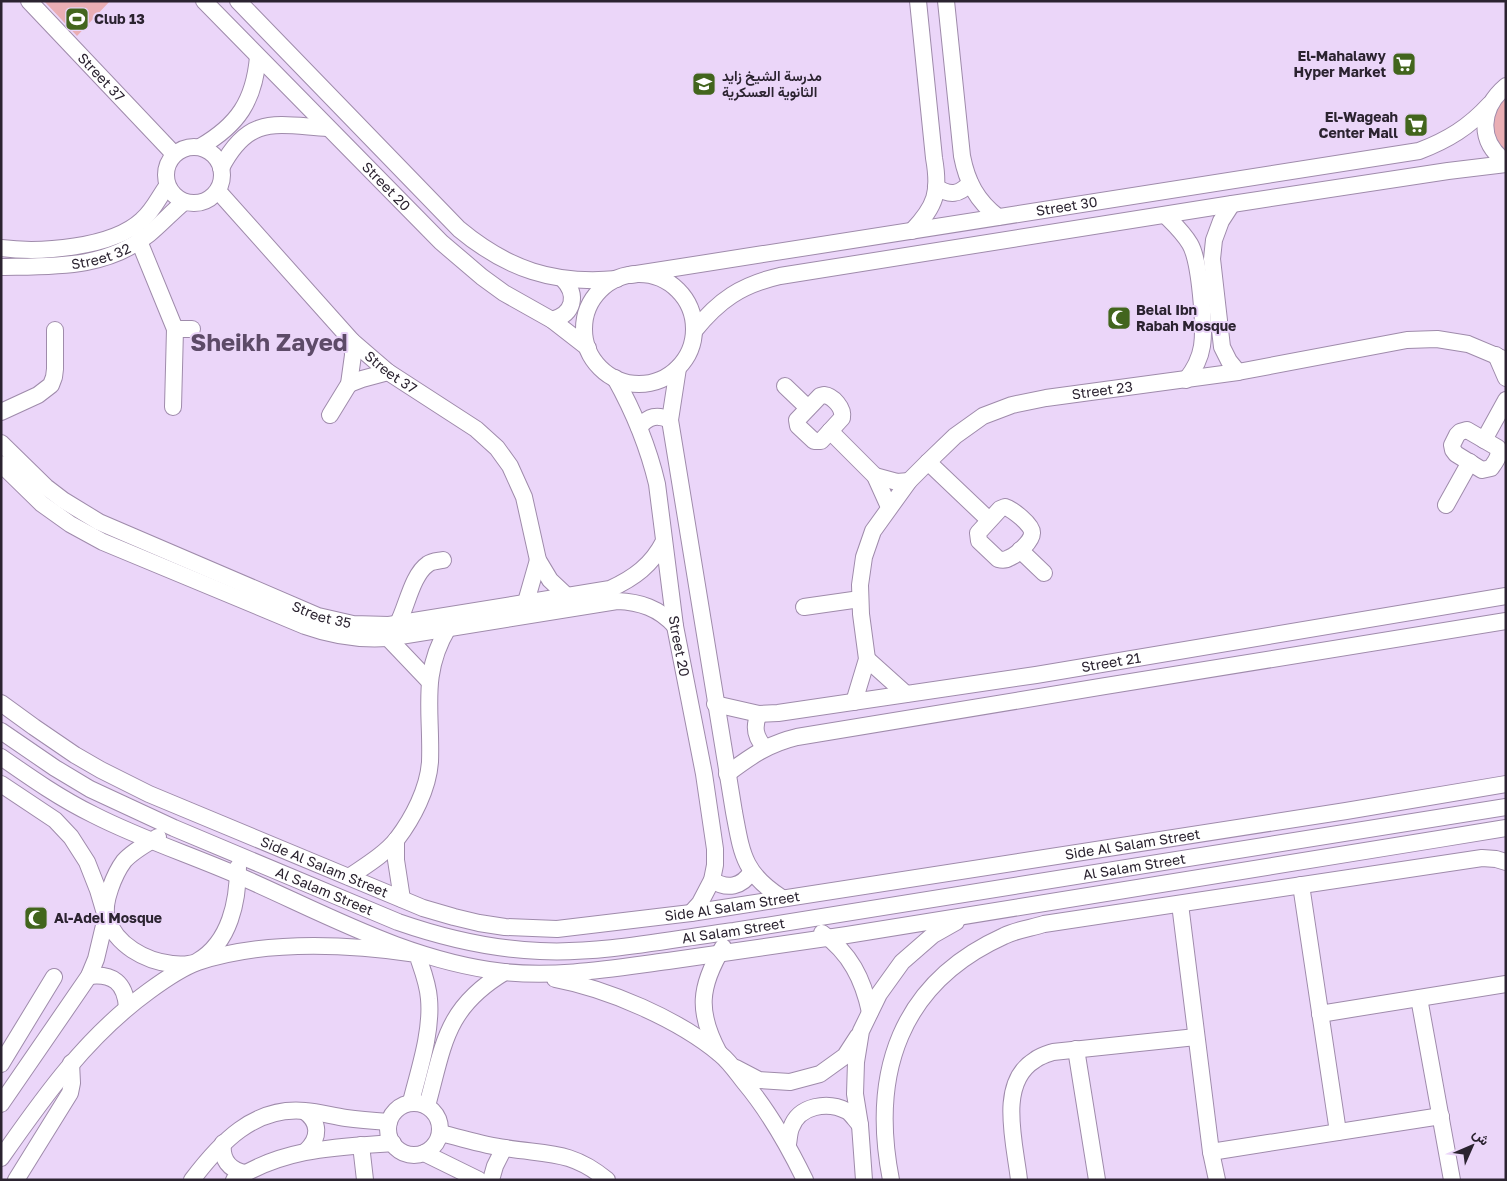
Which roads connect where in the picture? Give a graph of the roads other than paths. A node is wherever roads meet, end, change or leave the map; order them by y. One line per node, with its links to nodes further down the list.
1 (28, 1): 11 (street, Street 37)
2 (204, 1): 6 (street, Street 20)
3 (918, 1): 16 (street)
4 (946, 1): 14 (street)
5 (244, 4): 27 (street, Street 20)
6 (258, 57): 9 (street, Street 20); 10 (street)
7 (1506, 86): 8 (street, Street 30)
8 (1490, 104): 12 (street); 21 (street, Street 30)
9 (328, 128): 13 (street); 28 (street, Street 20)
10 (200, 147): 11 (street); 13 (street)
11 (174, 154): 15 (street)
12 (1506, 163): 19 (street, Street 30)
13 (221, 168): 17 (street)
14 (970, 183): 16 (street); 21 (street)
15 (167, 186): 18 (street); 24 (street, Street 32)
16 (936, 187): 22 (street)
17 (218, 191): 18 (street); 33 (street, Street 37)
18 (184, 202): 23 (street, Street 32)
19 (1232, 204): 20 (street, Street 30); 38 (street)
20 (1165, 215): 32 (street, Street 30); 41 (street)
21 (998, 217): 22 (street, Street 30)
22 (912, 231): 26 (street, Street 30)
23 (139, 241): 25 (street, Street 32); 29 (street)
24 (1, 248)
25 (1, 268)
26 (624, 277): 27 (street, Street 20); 32 (street); 34 (street)
27 (563, 279): 28 (street)
28 (552, 320): 34 (street, Street 20)
29 (174, 329): 30 (street); 45 (street)
30 (192, 329)
31 (55, 330): 47 (street)
32 (694, 331): 36 (street)
33 (352, 341): 37 (street, Street 37); 42 (street)
34 (588, 348): 39 (street)
35 (1501, 358): 38 (street, Street 23); 40 (street)
36 (678, 368): 39 (street); 49 (street, Street 20)
37 (388, 372): 42 (street); 65 (street, Street 37)
38 (1238, 372): 41 (street, Street 23)
39 (615, 378): 50 (street, Street 20)
40 (1506, 378)
41 (1186, 380): 54 (street, Street 23)
42 (350, 384): 48 (street)
43 (785, 386): 46 (street)
44 (1506, 400): 52 (street)
45 (173, 407)
46 (808, 408): 51 (street); 51 (street)
47 (2, 413)
48 (330, 415)
49 (670, 420): 50 (street); 88 (street, Street 20)
50 (639, 427): 62 (street, Street 20)
51 (830, 431): 57 (street)
52 (1484, 440): 55 (street); 55 (street)
53 (1, 443): 76 (street, Street 35)
54 (928, 462): 58 (street, Street 23); 61 (street)
55 (1470, 462): 59 (street)
56 (1, 464): 80 (street, Street 35)
57 (875, 476): 58 (street); 60 (street)
58 (909, 482): 60 (street, Street 23)
59 (1446, 505)
60 (889, 507): 70 (street, Street 23)
61 (989, 520): 63 (street); 63 (street)
62 (664, 541): 68 (street, Street 35); 77 (street, Street 20)
63 (1020, 550): 66 (street)
64 (443, 560): 67 (street)
65 (538, 560): 68 (street, Street 37); 71 (street, Street 37)
66 (1044, 573)
67 (410, 591): 74 (street); 76 (street)
68 (567, 596): 71 (street, Street 35)
69 (1506, 596): 73 (street, Street 21)
70 (860, 599): 72 (street); 81 (street, Street 23)
71 (526, 602): 74 (street, Street 35)
72 (804, 607)
73 (1431, 607): 79 (street); 82 (street, Street 21)
74 (425, 619): 76 (street, Street 35)
75 (1506, 621): 79 (street, Street 21)
76 (398, 623)
77 (675, 626): 78 (street, Street 35); 107 (street, Street 20)
78 (448, 628): 80 (street, Street 35); 83 (street)
79 (1435, 632): 84 (street, Street 21)
80 (388, 638): 83 (street)
81 (867, 659): 85 (street); 86 (street, Street 23)
82 (1081, 667): 84 (street); 85 (street, Street 21)
83 (429, 681): 100 (street)
84 (1084, 689): 91 (street, Street 21)
85 (906, 694): 86 (street, Street 21)
86 (854, 702): 89 (street, Street 21)
87 (1, 703): 103 (street, Side Al Salam Street)
88 (715, 704): 89 (street, Street 21); 93 (street, Street 20)
89 (759, 714): 91 (street)
90 (1, 731): 97 (street, Al Salam Street)
91 (765, 748): 93 (street, Street 21)
92 (7, 761): 94 (street); 99 (street, Al Salam Street)
93 (727, 774): 104 (street, Street 20)
94 (1, 783): 116 (street)
95 (1506, 784): 110 (street, Side Al Salam Street)
96 (1506, 807): 117 (street, Al Salam Street)
97 (174, 828): 99 (street); 101 (street, Al Salam Street)
98 (1506, 828): 115 (street, Al Salam Street)
99 (153, 840): 105 (street, Al Salam Street); 116 (street)
100 (396, 840): 106 (street); 111 (street)
101 (238, 855): 105 (street); 109 (street, Al Salam Street)
102 (1506, 862): 108 (street)
103 (331, 870): 106 (street, Side Al Salam Street); 109 (street)
104 (751, 872): 107 (street); 110 (street, Street 20)
105 (238, 876): 122 (street, Al Salam Street); 123 (street)
106 (349, 877): 111 (street, Side Al Salam Street)
107 (712, 880): 114 (street, Street 20)
108 (1301, 885): 112 (street); 132 (street)
109 (321, 890): 118 (street, Al Salam Street)
110 (782, 898): 114 (street, Side Al Salam Street)
111 (402, 899): 113 (street, Side Al Salam Street)
112 (1180, 904): 134 (street); 166 (street)
113 (423, 908): 114 (street, Side Al Salam Street); 118 (street)
114 (691, 913)
115 (968, 916): 120 (street, Al Salam Street); 131 (street)
116 (106, 917): 123 (street); 126 (street)
117 (802, 919): 119 (street, Al Salam Street); 120 (street)
118 (416, 928): 119 (street, Al Salam Street)
119 (734, 931): 121 (street)
120 (829, 938): 121 (street, Al Salam Street); 131 (street)
121 (720, 953): 125 (street, Al Salam Street); 136 (street)
122 (417, 954): 123 (street); 124 (street, Al Salam Street); 141 (street)
123 (197, 962): 130 (street)
124 (505, 972): 125 (street, Al Salam Street); 141 (street)
125 (526, 974): 136 (street)
126 (89, 976): 130 (street); 140 (street)
127 (54, 977): 138 (street)
128 (1506, 984): 129 (street)
129 (1419, 998): 132 (street); 143 (street)
130 (127, 1007): 137 (street)
131 (870, 1012): 133 (street)
132 (1320, 1014): 146 (street)
133 (861, 1031): 139 (street); 145 (street)
134 (1196, 1037): 135 (street); 154 (street)
135 (1076, 1049): 167 (street); 168 (street)
136 (720, 1054): 139 (street)
137 (71, 1063): 156 (street); 158 (street)
138 (1, 1064)
139 (732, 1066): 150 (street)
140 (1, 1104)
141 (419, 1104): 144 (street); 147 (street)
142 (304, 1111): 144 (street); 148 (street); 153 (street)
143 (1441, 1116): 146 (street); 170 (street)
144 (389, 1122): 149 (street)
145 (860, 1125): 150 (street); 165 (street)
146 (1338, 1132): 154 (street)
147 (440, 1133): 152 (street); 155 (street)
148 (223, 1143): 157 (street); 159 (street)
149 (393, 1144): 151 (street); 155 (street)
150 (788, 1144): 164 (street)
151 (361, 1145): 153 (street); 160 (street)
152 (504, 1148): 162 (street); 163 (street)
153 (306, 1151): 157 (street)
154 (1211, 1152): 169 (street)
155 (424, 1153): 161 (street)
156 (1, 1158)
157 (240, 1176)
158 (16, 1180)
159 (192, 1180)
160 (365, 1180)
161 (479, 1180)
162 (491, 1180)
163 (607, 1180)
164 (805, 1180)
165 (864, 1180)
166 (891, 1180)
167 (1019, 1180)
168 (1097, 1180)
169 (1217, 1180)
170 (1452, 1180)

